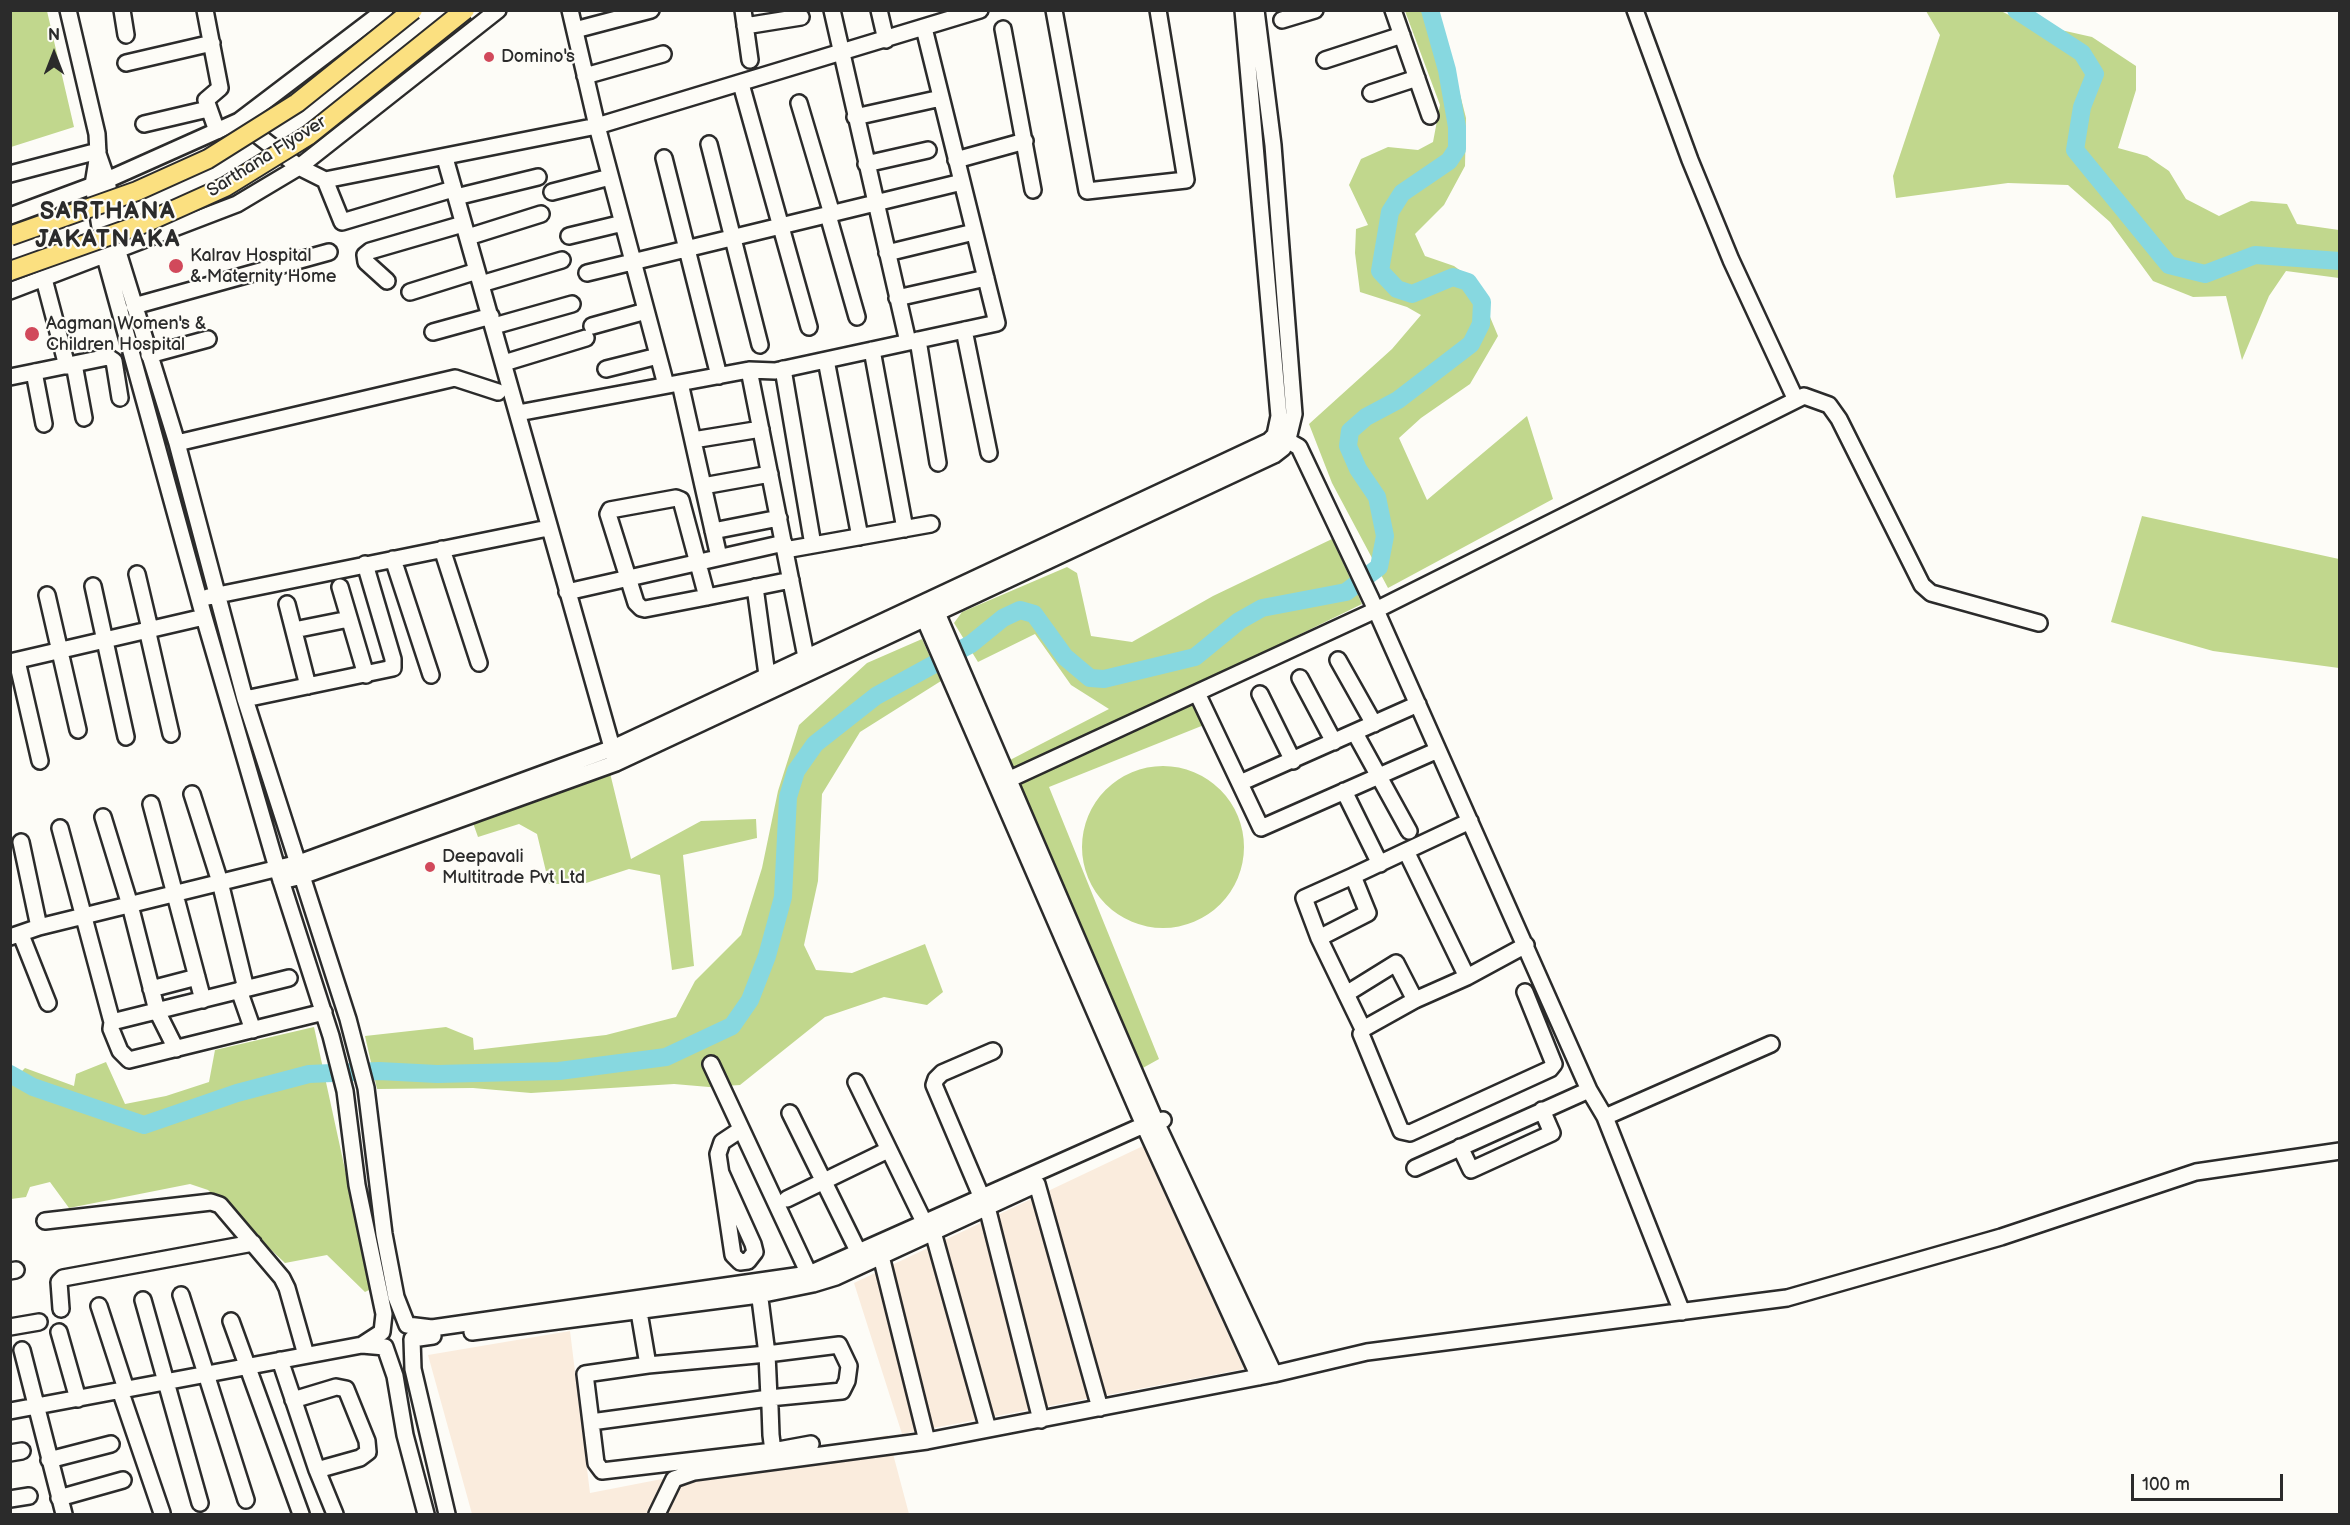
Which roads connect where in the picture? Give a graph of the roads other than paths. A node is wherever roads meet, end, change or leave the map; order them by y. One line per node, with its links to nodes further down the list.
1 (68, 10): 51 (street)
2 (122, 10): 26 (street)
3 (205, 10): 29 (street)
4 (385, 10): 44 (street)
5 (413, 10): 74 (main road, Sarthana Flyover, bridge)
6 (465, 10): 83 (main road, Sarthana Flyover, bridge)
7 (498, 10): 56 (street)
8 (570, 10): 25 (street)
9 (651, 10): 25 (street)
10 (832, 10): 31 (street)
11 (879, 10): 28 (street)
12 (980, 10): 23 (street)
13 (1054, 10): 14 (street)
14 (1158, 10)
15 (1243, 10): 123 (street)
16 (1256, 10): 123 (street)
17 (1315, 10): 22 (street)
18 (1394, 10): 27 (street)
19 (1635, 10): 118 (street)
20 (801, 17): 21 (street)
21 (744, 18): 32 (street)
22 (1282, 20)
23 (924, 27): 28 (street); 39 (street)
24 (1003, 29): 48 (street)
25 (575, 30): 35 (street)
26 (126, 34)
27 (1402, 35): 33 (street); 36 (street)
28 (886, 40): 31 (street)
29 (212, 43): 34 (street); 41 (street)
30 (663, 54): 35 (street)
31 (840, 55): 37 (street); 43 (street)
32 (750, 60)
33 (1325, 60)
34 (126, 63)
35 (585, 76): 46 (street)
36 (1417, 78): 38 (street); 42 (street)
37 (741, 84): 46 (street); 71 (street)
38 (1371, 93)
39 (941, 98): 43 (street); 54 (street)
40 (799, 103): 68 (street)
41 (208, 109): 45 (street); 47 (street)
42 (1430, 116)
43 (855, 117): 55 (street)
44 (239, 122): 47 (street); 56 (street)
45 (144, 124)
46 (597, 126): 52 (street); 59 (street)
47 (216, 131): 61 (street)
48 (1025, 141): 54 (street); 63 (street)
49 (709, 144): 76 (street)
50 (928, 150): 55 (street)
51 (98, 153): 57 (street); 61 (street)
52 (445, 158): 60 (street); 65 (street)
53 (664, 158): 77 (street)
54 (956, 160): 62 (street)
55 (866, 164): 66 (street)
56 (299, 167): 60 (street); 80 (street)
57 (10, 174)
58 (538, 177): 65 (street)
59 (610, 177): 64 (street); 70 (street)
60 (325, 180): 65 (street)
61 (100, 182): 69 (street); 80 (street)
62 (962, 182): 66 (street); 73 (street)
63 (1033, 190)
64 (552, 192)
65 (455, 193): 72 (street)
66 (875, 203): 68 (street); 79 (street)
67 (541, 214): 72 (street)
68 (830, 214): 71 (street); 95 (street)
69 (10, 216)
70 (623, 224): 75 (street); 82 (street)
71 (782, 226): 76 (street); 97 (street)
72 (465, 230): 85 (street); 88 (street)
73 (974, 232): 79 (street); 86 (street)
74 (10, 236)
75 (569, 236)
76 (733, 238): 77 (street); 102 (street)
77 (687, 249): 82 (street); 113 (street)
78 (329, 252): 93 (street)
79 (887, 253): 91 (street)
80 (111, 254): 87 (street); 93 (street); 153 (street)
81 (562, 260): 85 (street)
82 (633, 262): 84 (street); 94 (street)
83 (10, 271)
84 (587, 273)
85 (479, 278): 90 (street); 96 (street)
86 (986, 278): 91 (street); 98 (street)
87 (44, 279): 89 (street); 108 (street)
88 (387, 281)
89 (10, 291)
90 (410, 292)
91 (897, 298): 101 (street)
92 (572, 304): 96 (street)
93 (134, 306): 104 (street)
94 (646, 312): 105 (street); 107 (street)
95 (857, 317)
96 (493, 321): 99 (street); 107 (street)
97 (809, 327)
98 (964, 330): 101 (street); 126 (street)
99 (433, 332)
100 (208, 339): 104 (street)
101 (913, 341): 103 (street); 127 (street)
102 (760, 345)
103 (872, 350): 106 (street); 133 (street)
104 (149, 355): 125 (street)
105 (658, 356): 109 (street); 115 (street)
106 (826, 360): 110 (street); 135 (street)
107 (504, 363): 119 (street)
108 (70, 365): 112 (street); 117 (street); 120 (street)
109 (606, 369)
110 (783, 369): 111 (street); 136 (street)
111 (749, 370): 113 (street); 122 (street)
112 (34, 372): 114 (street); 121 (street)
113 (719, 376): 115 (street)
114 (10, 377)
115 (673, 384): 119 (street); 124 (street)
116 (498, 392): 125 (street)
117 (120, 398)
118 (1796, 400): 155 (street); 159 (street)
119 (518, 413): 132 (street)
120 (84, 418)
121 (44, 424)
122 (761, 429): 124 (street); 128 (street)
123 (1282, 437): 155 (street); 156 (street)
124 (693, 441): 129 (street)
125 (177, 443): 151 (street)
126 (989, 453)
127 (938, 463)
128 (770, 474): 129 (street); 130 (street)
129 (703, 486): 134 (street)
130 (779, 518): 134 (street); 137 (street)
131 (931, 524): 133 (street)
132 (548, 528): 138 (street); 149 (street)
133 (905, 529): 135 (street)
134 (713, 531): 139 (street)
135 (860, 537): 136 (street)
136 (813, 545): 137 (street)
137 (784, 547): 139 (street); 145 (street)
138 (442, 549): 140 (street); 167 (street)
139 (719, 557): 141 (street)
140 (393, 559): 142 (street); 169 (street)
141 (698, 562): 144 (street); 144 (street); 152 (street)
142 (365, 564): 151 (street); 168 (street)
143 (137, 574): 160 (street)
144 (627, 577): 149 (street); 152 (street)
145 (791, 580): 148 (street); 164 (street)
146 (93, 586): 162 (street)
147 (340, 587): 158 (street)
148 (754, 587): 152 (street); 170 (street)
149 (567, 592): 184 (street)
150 (46, 595): 163 (street)
151 (216, 596): 153 (street); 175 (street)
152 (707, 597)
153 (199, 599): 157 (street)
154 (287, 604): 161 (street)
155 (1374, 604): 173 (street); 176 (street)
156 (928, 609): 164 (street); 184 (street); 188 (street)
157 (204, 617): 160 (street); 201 (street)
158 (349, 619): 161 (street); 168 (street)
159 (2039, 623)
160 (148, 629): 162 (street); 180 (street)
161 (294, 630): 172 (street)
162 (104, 640): 163 (street); 181 (street)
163 (59, 650): 166 (street); 178 (street)
164 (806, 657): 170 (street)
165 (1338, 660): 177 (street)
166 (14, 661): 185 (street)
167 (479, 663)
168 (366, 675): 172 (street)
169 (432, 675)
170 (767, 675): 184 (street)
171 (1300, 678): 182 (street)
172 (308, 686): 175 (street)
173 (1197, 693): 188 (street); 189 (street)
174 (1260, 694): 186 (street)
175 (245, 699): 200 (street)
176 (1418, 705): 177 (street); 183 (street)
177 (1374, 724): 179 (street)
178 (78, 730)
179 (1355, 733): 182 (street); 187 (street)
180 (171, 734)
181 (126, 737)
182 (1334, 742): 186 (street)
183 (1438, 750): 187 (street); 194 (street)
184 (615, 755): 200 (street)
185 (40, 760)
186 (1293, 761): 189 (street)
187 (1380, 776): 190 (street); 196 (street)
188 (1003, 782): 237 (street)
189 (1240, 783): 190 (street)
190 (1344, 791): 199 (street)
191 (192, 794): 203 (street)
192 (151, 804): 204 (street)
193 (103, 817): 205 (street)
194 (1470, 821): 198 (street); 210 (street)
195 (60, 828): 206 (street)
196 (1409, 831)
197 (21, 842): 207 (street)
198 (1406, 851): 199 (street); 212 (street)
199 (1380, 864): 202 (street)
200 (300, 870): 201 (street); 265 (street)
201 (279, 874): 203 (street); 223 (street)
202 (1353, 876): 209 (street); 209 (street)
203 (220, 882): 204 (street); 215 (street)
204 (175, 893): 205 (street); 211 (street)
205 (130, 905): 206 (street); 214 (street)
206 (83, 916): 207 (street); 225 (street)
207 (39, 927): 208 (street)
208 (16, 936): 220 (street)
209 (1319, 938): 217 (street)
210 (1526, 945): 212 (street); 221 (street)
211 (196, 977): 214 (street); 218 (street)
212 (1467, 977): 219 (street)
213 (289, 978): 215 (street)
214 (151, 989): 222 (street)
215 (243, 989): 218 (street); 226 (street)
216 (1525, 992): 224 (street)
217 (1346, 994): 219 (street); 219 (street)
218 (202, 1000): 222 (street)
219 (1415, 1000)
220 (48, 1003)
221 (1552, 1007): 224 (street); 233 (street)
222 (157, 1011): 225 (street); 229 (street)
223 (324, 1012): 226 (street); 266 (street)
224 (1534, 1014): 227 (street)
225 (112, 1022): 229 (street)
226 (253, 1030): 229 (street)
227 (1361, 1034)
228 (1771, 1044): 236 (street)
229 (176, 1048)
230 (993, 1051): 247 (street)
231 (711, 1064): 238 (street)
232 (856, 1082): 240 (street)
233 (1589, 1090): 234 (street); 236 (street)
234 (1542, 1110): 239 (street); 239 (street)
235 (790, 1113): 244 (street)
236 (1605, 1117): 260 (street)
237 (1151, 1126): 245 (street); 247 (street); 274 (street)
238 (740, 1130): 243 (street); 253 (street)
239 (1460, 1147): 242 (street)
240 (888, 1150): 244 (street); 249 (street)
241 (2340, 1151): 260 (street)
242 (1415, 1168)
243 (721, 1173): 243 (street)
244 (825, 1181): 246 (street); 251 (street)
245 (1037, 1184): 247 (street); 281 (street)
246 (787, 1199)
247 (984, 1202): 249 (street); 283 (street)
248 (45, 1221): 250 (street)
249 (929, 1228): 251 (street); 252 (street); 285 (street)
250 (253, 1243): 259 (street); 269 (street)
251 (859, 1253): 253 (street)
252 (881, 1257): 253 (street); 286 (street)
253 (817, 1275): 254 (street)
254 (759, 1289): 257 (street); 268 (street)
255 (181, 1295): 273 (street)
256 (143, 1300): 275 (street)
257 (638, 1304): 265 (street); 271 (street)
258 (99, 1306): 276 (street)
259 (61, 1309)
260 (1682, 1312): 274 (street)
261 (231, 1321): 272 (street)
262 (39, 1322): 263 (street)
263 (10, 1327)
264 (59, 1332): 278 (street)
265 (410, 1332): 266 (street); 266 (street); 303 (street)
266 (383, 1340): 269 (street); 302 (street)
267 (22, 1350): 280 (street)
268 (767, 1354): 271 (street); 277 (street); 277 (street)
269 (306, 1355): 270 (street)
270 (280, 1360): 272 (street); 279 (street)
271 (648, 1365): 284 (street)
272 (247, 1366): 273 (street); 300 (street)
273 (205, 1374): 275 (street); 296 (street)
274 (1267, 1375): 281 (street)
275 (165, 1382): 276 (street); 297 (street)
276 (123, 1389): 278 (street); 298 (street)
277 (770, 1398): 284 (street); 289 (street)
278 (78, 1399): 280 (street)
279 (293, 1400): 291 (street); 291 (street)
280 (35, 1408): 282 (street); 290 (street)
281 (1100, 1408): 283 (street)
282 (10, 1412)
283 (1041, 1420): 285 (street)
284 (591, 1422): 289 (street)
285 (988, 1429): 286 (street)
286 (927, 1441): 304 (street)
287 (111, 1444): 290 (street)
288 (812, 1444): 289 (street)
289 (773, 1450)
290 (49, 1460): 294 (street)
291 (317, 1470): 301 (street)
292 (123, 1480): 294 (street)
293 (29, 1496): 295 (street)
294 (59, 1498): 299 (street)
295 (10, 1499)
296 (246, 1500)
297 (200, 1503)
298 (162, 1514)
299 (64, 1515)
300 (301, 1515)
301 (335, 1515)
302 (426, 1515)
303 (447, 1515)
304 (657, 1515)

